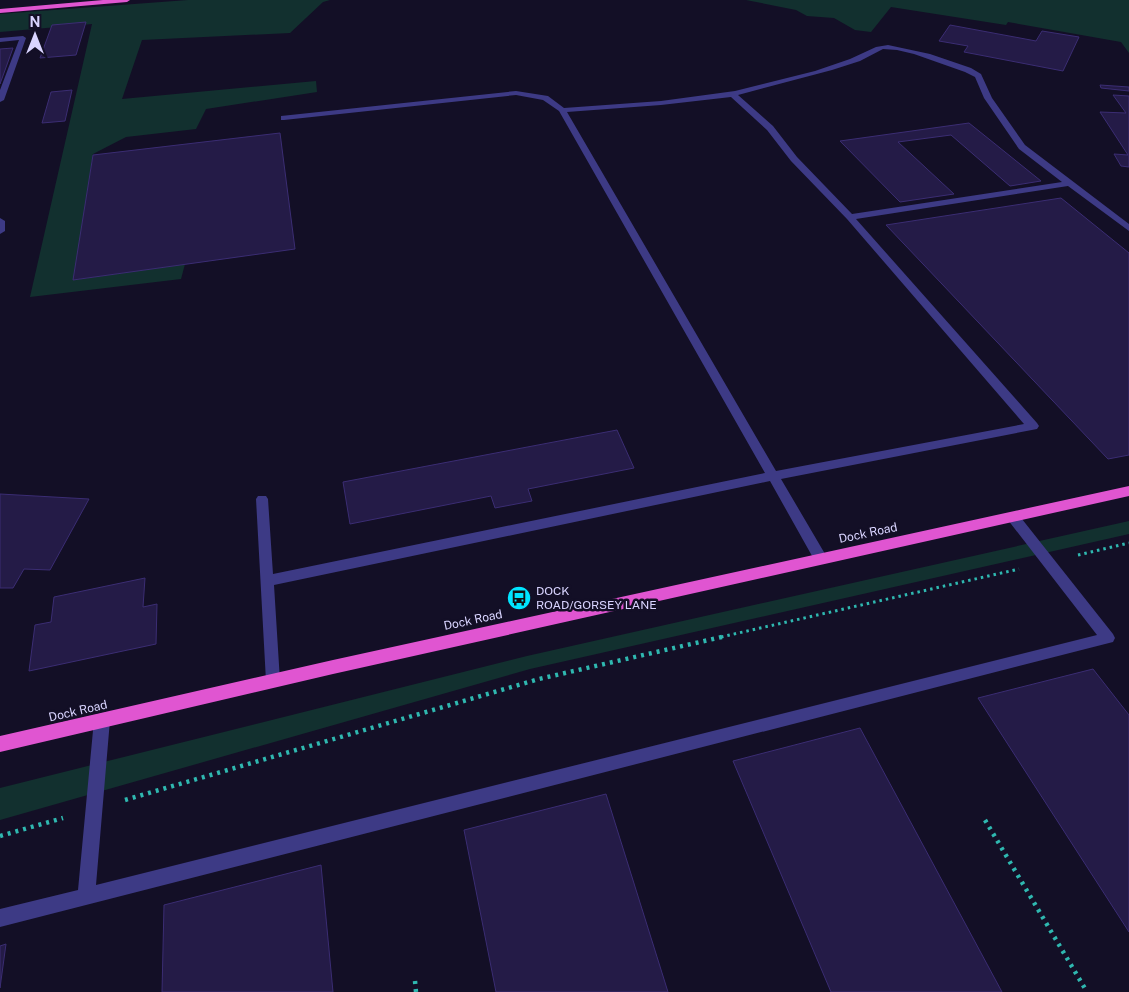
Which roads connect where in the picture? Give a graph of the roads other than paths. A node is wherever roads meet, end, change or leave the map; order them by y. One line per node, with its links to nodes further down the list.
1 (127, 0): 2 (highway)
2 (0, 11)
3 (0, 40): 5 (lane)
4 (731, 93): 6 (lane); 8 (lane); 9 (lane)
5 (0, 100)
6 (562, 110): 7 (lane); 13 (lane)
7 (284, 118)
8 (1070, 183): 9 (lane); 11 (lane)
9 (850, 217): 13 (lane)
10 (0, 221): 12 (lane)
11 (1129, 228)
12 (0, 231)
13 (773, 476): 17 (lane); 18 (lane)
14 (1129, 491): 16 (highway, Dock Road)
15 (262, 499): 18 (lane)
16 (1013, 516): 17 (highway, Dock Road); 22 (lane)
17 (821, 559): 19 (highway, Dock Road)
18 (267, 581): 19 (lane)
19 (273, 681): 20 (highway, Dock Road)
20 (102, 720): 21 (highway, Dock Road); 22 (lane)
21 (0, 744)
22 (86, 896): 23 (lane)
23 (0, 918)

